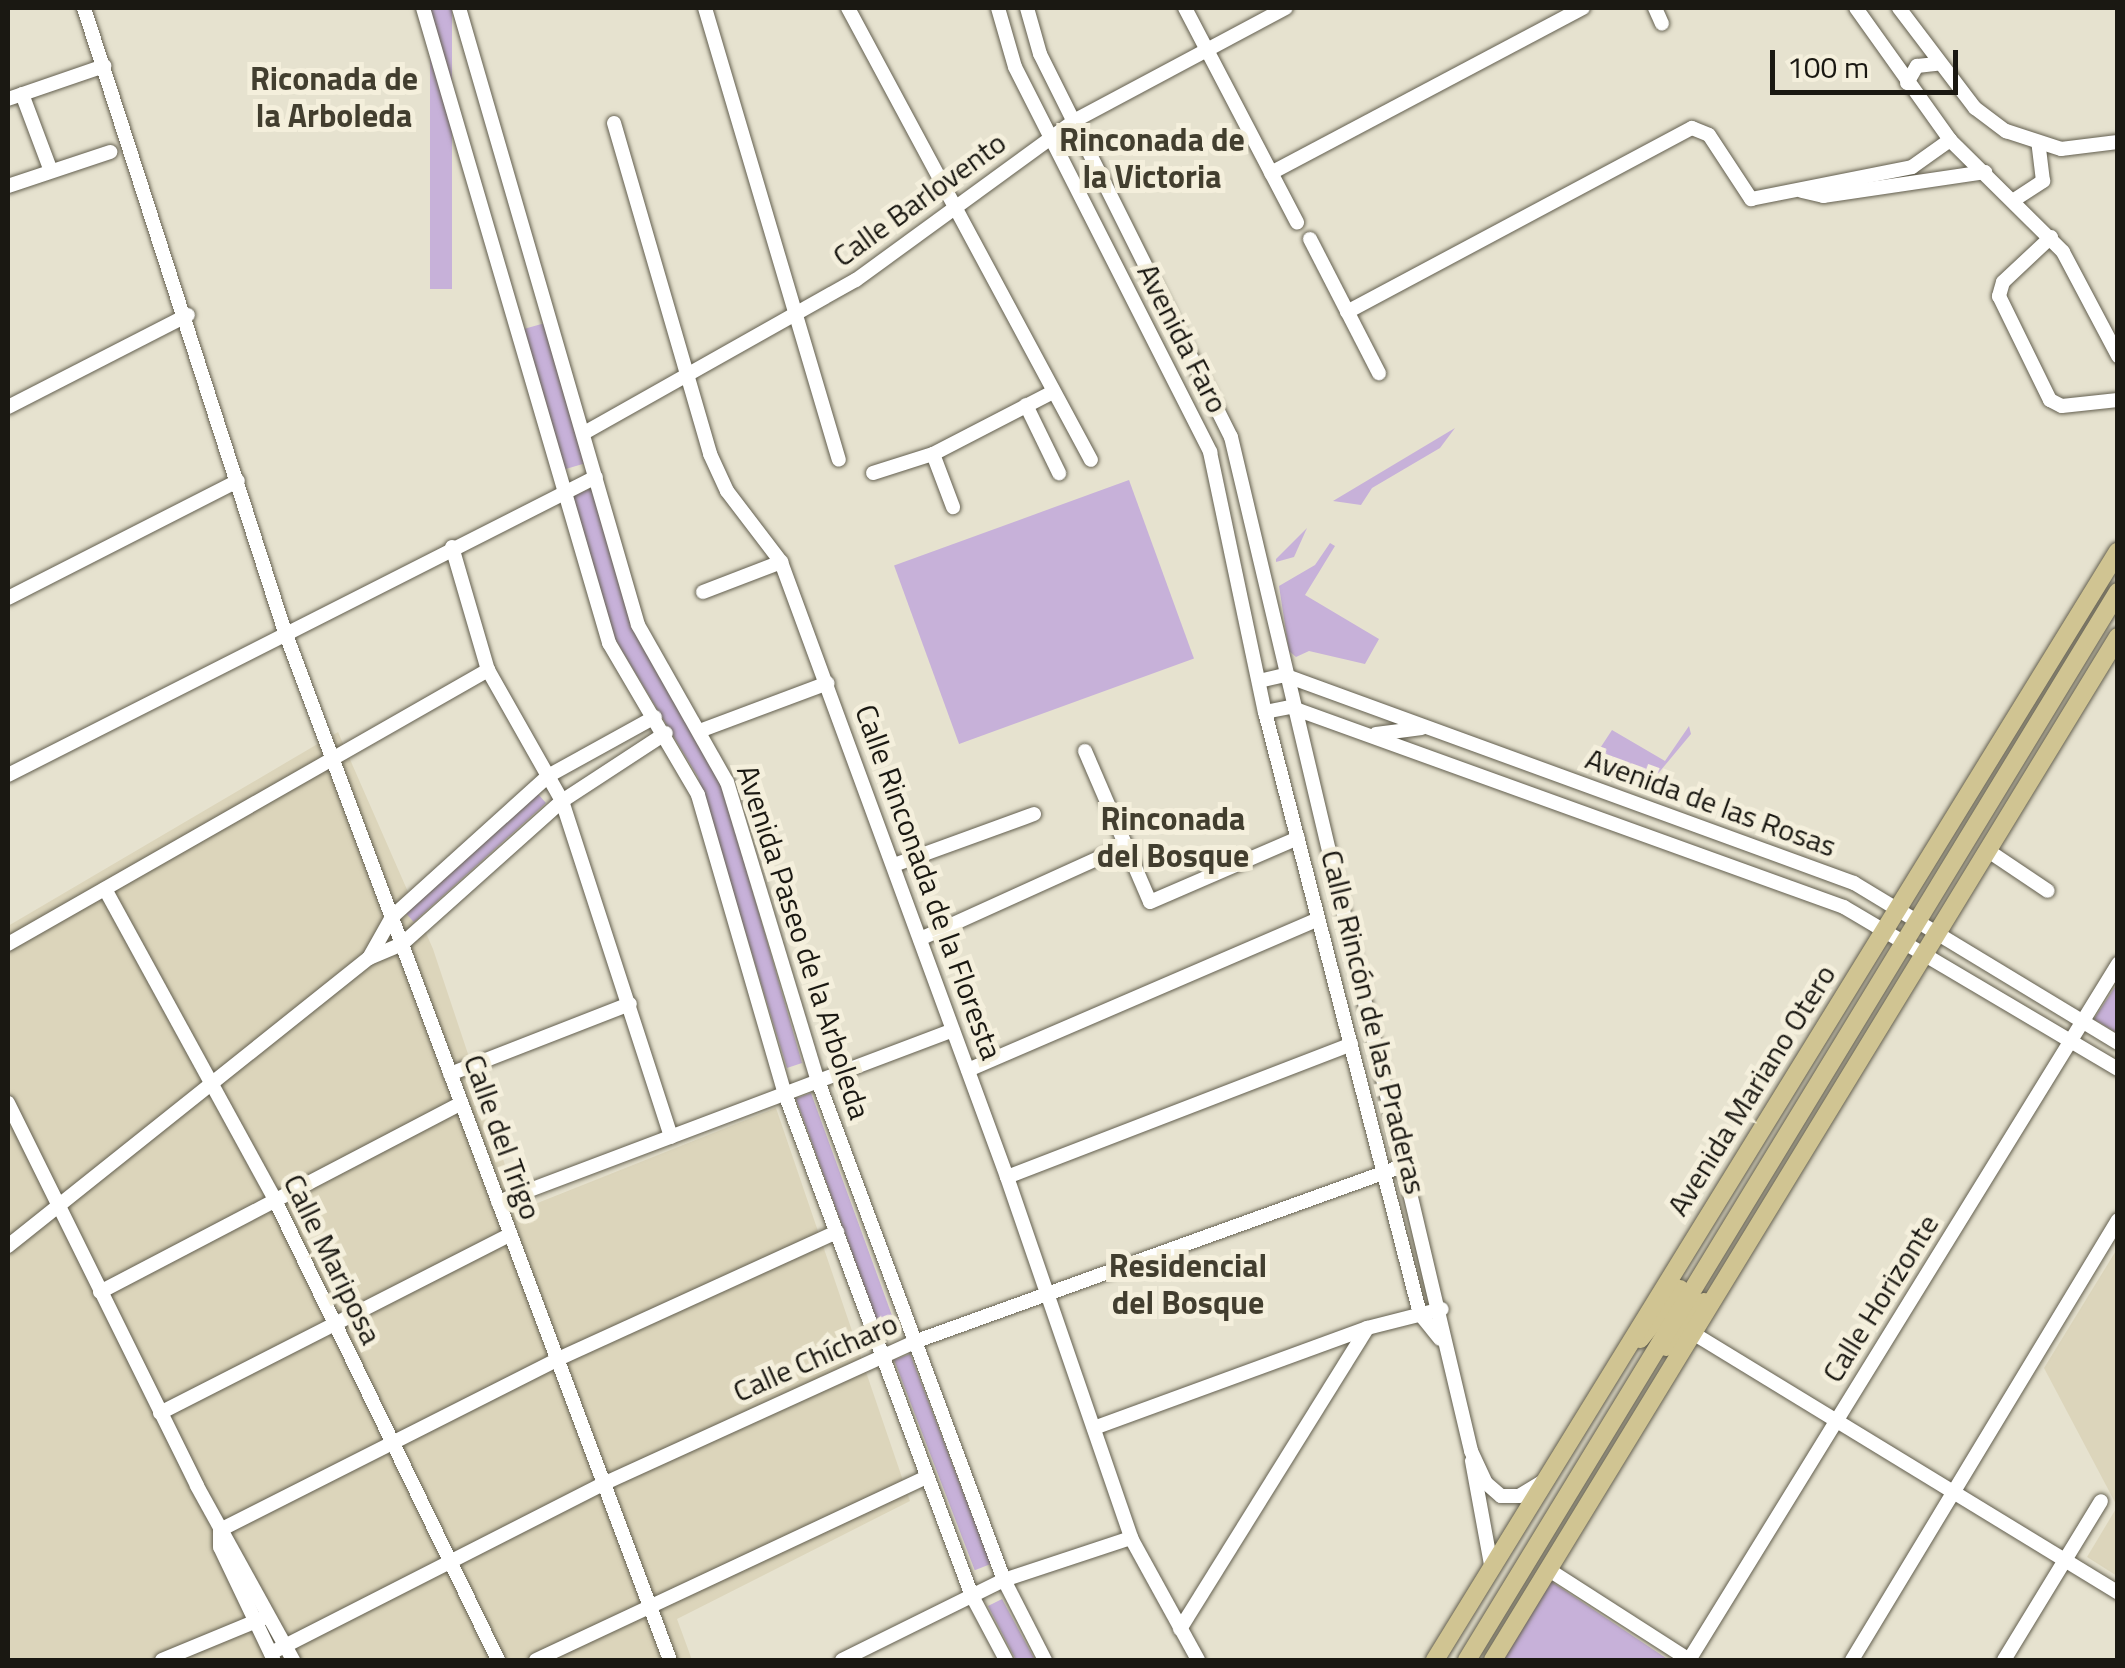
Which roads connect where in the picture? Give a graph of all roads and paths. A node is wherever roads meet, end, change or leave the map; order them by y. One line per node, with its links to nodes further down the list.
1 (84, 8): 17 (street, Calle del Trigo)
2 (423, 8): 55 (street, Avenida Paseo de la Arboleda)
3 (459, 8): 47 (street, Avenida Paseo de la Arboleda)
4 (705, 8): 39 (street)
5 (848, 8): 33 (street)
6 (998, 8): 22 (street, Avenida Faro)
7 (1028, 8): 20 (street, Avenida Faro)
8 (1185, 8): 15 (street)
9 (1286, 8): 15 (street, Calle Barlovento)
10 (1582, 8): 29 (street)
11 (1655, 8): 14 (street)
12 (1856, 8): 18 (street)
13 (1898, 8): 16 (street)
14 (1662, 24)
15 (1207, 50): 20 (street, Calle Barlovento); 29 (street)
16 (1938, 64): 18 (street); 25 (street)
17 (104, 66): 19 (street); 38 (street, Calle del Trigo)
18 (1907, 84): 23 (street)
19 (15, 96): 27 (street)
20 (1074, 121): 22 (street, Calle Barlovento); 66 (street, Avenida Faro)
21 (614, 123): 42 (street, Calle Rinconada de la Floresta)
22 (1051, 136): 33 (street, Calle Barlovento); 67 (street, Avenida Faro)
23 (1950, 140): 28 (street); 31 (street)
24 (2118, 142): 25 (street)
25 (2039, 146): 32 (street)
26 (110, 152): 27 (street)
27 (51, 171): 30 (street)
28 (1985, 172): 31 (street); 32 (street)
29 (1272, 173): 34 (street)
30 (8, 186)
31 (1801, 191): 37 (street)
32 (2014, 200): 35 (street)
33 (952, 210): 39 (street, Calle Barlovento); 43 (street)
34 (1297, 222)
35 (2052, 237): 40 (street); 44 (street)
36 (1310, 239): 37 (street)
37 (1348, 312): 41 (street)
38 (188, 315): 46 (street); 54 (street, Calle del Trigo)
39 (795, 318): 42 (street, Calle Barlovento); 49 (street)
40 (2118, 356)
41 (1379, 373)
42 (687, 376): 47 (street, Calle Barlovento); 59 (street, Calle Rinconada de la Floresta)
43 (1052, 392): 45 (street); 50 (street)
44 (2118, 400)
45 (1026, 405): 48 (street); 52 (street)
46 (8, 407)
47 (584, 433): 53 (street, Avenida Paseo de la Arboleda)
48 (933, 454): 51 (street); 56 (street)
49 (839, 460)
50 (1091, 460)
51 (873, 473)
52 (1059, 473)
53 (596, 476): 55 (street); 73 (street, Avenida Paseo de la Arboleda)
54 (238, 481): 62 (street); 63 (street, Calle del Trigo)
55 (564, 492): 57 (street); 71 (street, Avenida Paseo de la Arboleda)
56 (954, 507)
57 (452, 547): 63 (street); 65 (street)
58 (2118, 551): 88 (main road, Avenida Mariano Otero)
59 (781, 562): 60 (street); 68 (street, Calle Rinconada de la Floresta)
60 (703, 592)
61 (2118, 592): 91 (main road, Avenida Mariano Otero)
62 (8, 598)
63 (285, 632): 77 (street, Calle del Trigo); 78 (street)
64 (2118, 637): 84 (main road)
65 (488, 670): 77 (street); 79 (street)
66 (1284, 675): 67 (street); 69 (street, Avenida Faro); 72 (street, Avenida de las Rosas)
67 (1258, 681): 70 (street, Avenida Faro)
68 (828, 683): 73 (street); 85 (street, Calle Rinconada de la Floresta)
69 (1290, 707): 70 (street); 75 (street, Avenida de las Rosas); 116 (street, Calle Rincón de las Praderas)
70 (1266, 712): 82 (street, Calle Rincón de las Praderas)
71 (656, 716): 74 (street, Avenida Paseo de la Arboleda); 79 (street)
72 (1422, 728): 75 (street); 88 (street, Avenida de las Rosas)
73 (702, 730): 110 (street, Avenida Paseo de la Arboleda)
74 (666, 733): 80 (street); 112 (street, Avenida Paseo de la Arboleda)
75 (1360, 734): 92 (street, Avenida de las Rosas)
76 (1085, 752): 83 (street)
77 (332, 761): 86 (street); 89 (street, Calle del Trigo)
78 (8, 775)
79 (548, 776): 80 (street); 89 (street)
80 (562, 801): 97 (street); 101 (street)
81 (1034, 814): 85 (street)
82 (1298, 838): 83 (street); 90 (street, Calle Rincón de las Praderas)
83 (1125, 846): 94 (street)
84 (1987, 850): 87 (street); 93 (main road)
85 (894, 865): 94 (street, Calle Rinconada de la Floresta)
86 (105, 888): 96 (street); 111 (street, Calle Mariposa)
87 (2048, 891)
88 (1896, 908): 91 (street, Avenida de las Rosas); 92 (main road, Avenida Mariano Otero)
89 (392, 917): 97 (street, Calle del Trigo); 99 (street)
90 (1318, 918): 106 (street, Calle Rincón de las Praderas); 108 (street)
91 (1916, 921): 93 (street, Avenida de las Rosas); 95 (main road, Avenida Mariano Otero)
92 (1884, 929): 95 (street, Avenida de las Rosas); 140 (main road, Avenida Mariano Otero)
93 (1936, 932): 98 (main road); 102 (street, Avenida de las Rosas)
94 (920, 938): 103 (street, Calle Rinconada de la Floresta)
95 (1905, 940): 98 (street, Avenida de las Rosas); 123 (main road, Avenida Mariano Otero)
96 (8, 944)
97 (402, 944): 99 (street); 109 (street, Calle del Trigo)
98 (1925, 952): 104 (street, Avenida de las Rosas); 127 (main road)
99 (369, 958): 111 (street)
100 (2118, 964): 102 (street, Calle Horizonte)
101 (630, 1004): 109 (street); 115 (street)
102 (2082, 1022): 104 (street, Calle Horizonte); 105 (street, Avenida de las Rosas)
103 (953, 1030): 108 (street, Calle Rinconada de la Floresta); 110 (street)
104 (2070, 1041): 107 (street, Avenida de las Rosas); 142 (street, Calle Horizonte)
105 (2118, 1043)
106 (1351, 1044): 117 (street, Calle Rincón de las Praderas); 118 (street)
107 (2118, 1069)
108 (968, 1070): 118 (street, Calle Rinconada de la Floresta)
109 (450, 1074): 114 (street, Calle del Trigo)
110 (818, 1081): 112 (street); 136 (street, Avenida Paseo de la Arboleda)
111 (210, 1083): 119 (street, Calle Mariposa); 120 (street)
112 (785, 1094): 115 (street); 124 (street, Avenida Paseo de la Arboleda)
113 (8, 1103): 120 (street)
114 (462, 1104): 119 (street); 121 (street, Calle del Trigo)
115 (670, 1137): 121 (street)
116 (1405, 1166): 117 (street, Calle Chícharo); 130 (street, Calle Rincón de las Praderas)
117 (1384, 1172): 129 (street, Calle Chícharo); 131 (street, Calle Rincón de las Praderas)
118 (1007, 1177): 129 (street, Calle Rinconada de la Floresta)
119 (274, 1198): 128 (street); 132 (street, Calle Mariposa)
120 (57, 1202): 126 (street); 128 (street)
121 (498, 1202): 125 (street, Calle del Trigo)
122 (2118, 1220): 149 (street)
123 (1730, 1226): 139 (main road, Avenida Mariano Otero); 140 (main road)
124 (836, 1232): 137 (street, Avenida Paseo de la Arboleda); 138 (street)
125 (510, 1235): 132 (street); 138 (street, Calle del Trigo)
126 (8, 1246)
127 (1727, 1275): 134 (main road); 139 (main road)
128 (100, 1292): 141 (street)
129 (1048, 1294): 136 (street, Calle Chícharo); 143 (street, Calle Rinconada de la Floresta)
130 (1442, 1309): 131 (street); 135 (street, Calle Rincón de las Praderas)
131 (1420, 1314): 133 (street); 135 (street, Calle Rincón de las Praderas)
132 (334, 1325): 141 (street); 144 (street, Calle Mariposa)
133 (1367, 1328): 143 (street); 162 (street)
134 (1696, 1335): 142 (street); 156 (main road)
135 (1440, 1339): 145 (street, Calle Rincón de las Praderas)
136 (914, 1342): 137 (street, Calle Chícharo); 157 (street, Avenida Paseo de la Arboleda)
137 (882, 1357): 146 (street, Avenida Paseo de la Arboleda); 148 (street, Calle Chícharo)
138 (556, 1360): 144 (street); 148 (street, Calle del Trigo)
139 (1627, 1393): 175 (main road, Avenida Mariano Otero)
140 (1586, 1408): 147 (main road, Avenida Mariano Otero)
141 (160, 1414): 151 (street)
142 (1836, 1421): 149 (street); 177 (street, Calle Horizonte)
143 (1094, 1428): 152 (street, Calle Rinconada de la Floresta)
144 (392, 1442): 151 (street); 153 (street, Calle Mariposa)
145 (1471, 1450): 147 (street, Calle Rincón de las Praderas); 155 (street, Calle Rincón de las Praderas)
146 (927, 1477): 159 (street, Avenida Paseo de la Arboleda); 160 (street)
147 (1545, 1479): 155 (main road, Avenida Mariano Otero)
148 (603, 1484): 153 (street, Calle Chícharo); 160 (street, Calle del Trigo)
149 (1952, 1491): 154 (street); 178 (street)
150 (2101, 1501): 154 (street)
151 (220, 1530): 161 (street)
152 (1131, 1538): 157 (street); 162 (street, Calle Rinconada de la Floresta)
153 (449, 1560): 163 (street, Calle Chícharo); 167 (street, Calle Mariposa)
154 (2065, 1561): 158 (street); 179 (street)
155 (1491, 1565): 174 (main road, Avenida Mariano Otero)
156 (1549, 1570): 176 (main road); 177 (street)
157 (1004, 1580): 159 (street); 172 (street, Avenida Paseo de la Arboleda)
158 (2118, 1593)
159 (972, 1596): 170 (street); 171 (street, Avenida Paseo de la Arboleda)
160 (650, 1602): 168 (street); 169 (street, Calle del Trigo)
161 (262, 1619): 163 (street); 164 (street); 165 (street)
162 (1180, 1629): 173 (street, Calle Rinconada de la Floresta)
163 (285, 1645): 164 (street, Calle Chícharo); 166 (street)
164 (273, 1657)
165 (162, 1660)
166 (293, 1660)
167 (498, 1660)
168 (536, 1660)
169 (670, 1660)
170 (842, 1660)
171 (1006, 1660)
172 (1045, 1660)
173 (1198, 1660)
174 (1435, 1660)
175 (1467, 1660)
176 (1492, 1660)
177 (1689, 1660)
178 (1852, 1660)
179 (2004, 1660)

